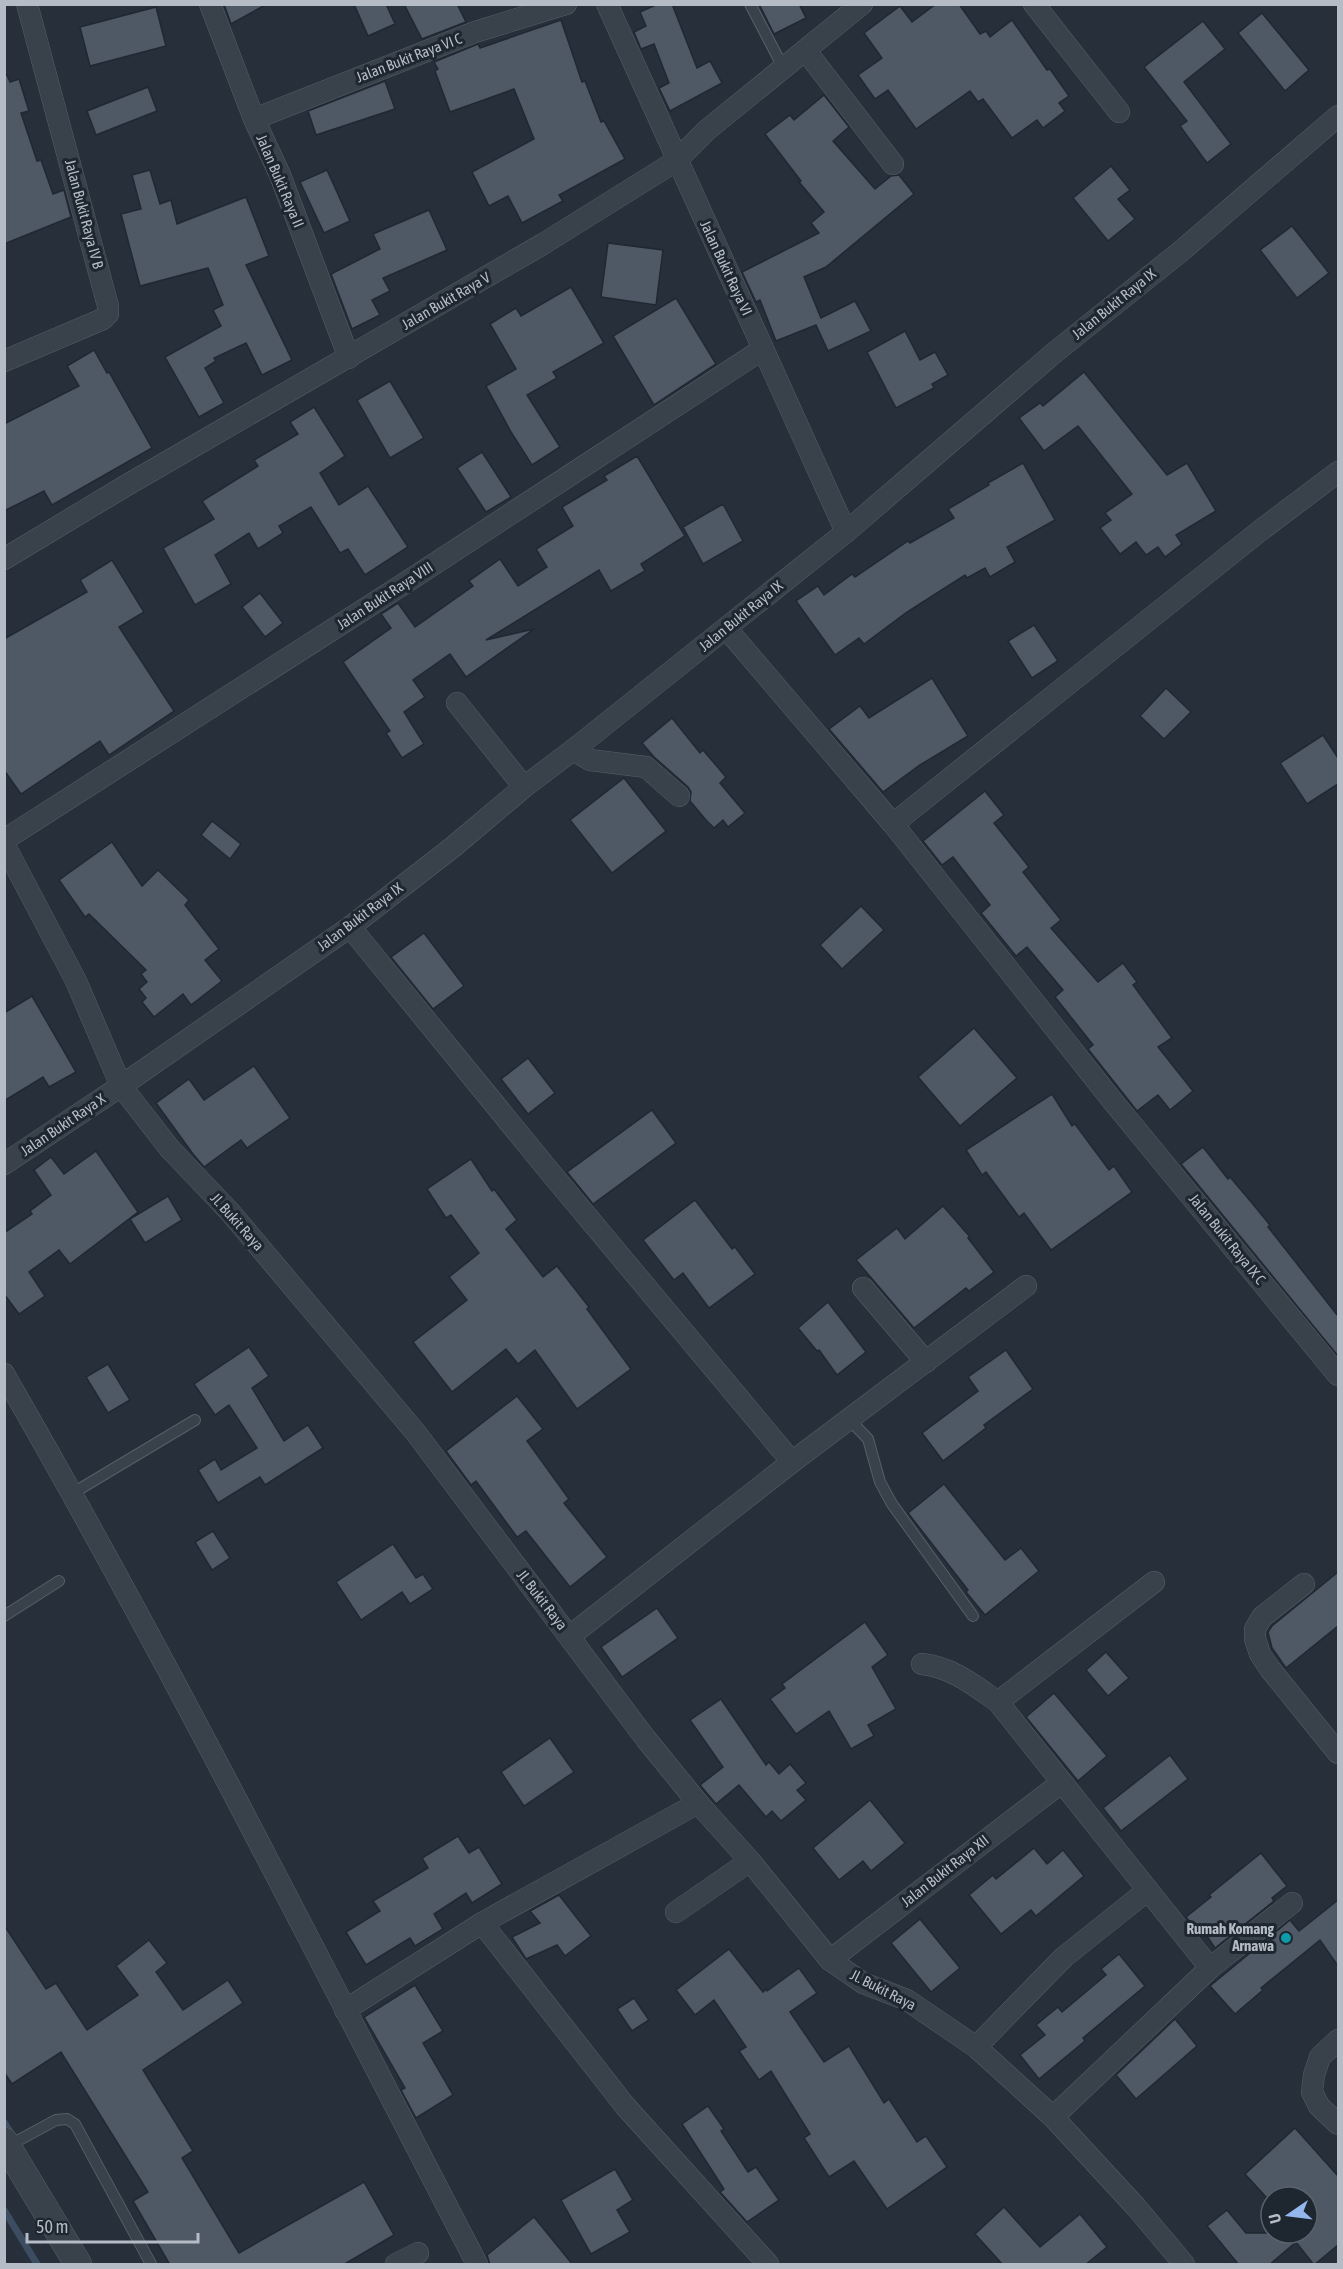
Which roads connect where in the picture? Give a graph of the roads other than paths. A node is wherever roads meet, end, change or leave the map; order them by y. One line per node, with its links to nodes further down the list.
1 (27, 4): 17 (street, Jalan Bukit Raya IV B)
2 (210, 4): 12 (street, Jalan Bukit Raya II)
3 (566, 4): 12 (street, Jalan Bukit Raya VI C)
4 (607, 4): 13 (street, Jalan Bukit Raya VI)
5 (750, 4): 9 (lane)
6 (862, 4): 8 (street, Jalan Bukit Raya V)
7 (1034, 4): 10 (street)
8 (806, 51): 9 (street, Jalan Bukit Raya V); 14 (street)
9 (784, 69): 13 (street, Jalan Bukit Raya V)
10 (1119, 112)
11 (1338, 116): 19 (street, Jalan Bukit Raya IX)
12 (254, 119): 16 (street, Jalan Bukit Raya II)
13 (676, 161): 15 (street, Jalan Bukit Raya VI); 16 (street, Jalan Bukit Raya V)
14 (893, 164)
15 (763, 349): 19 (street, Jalan Bukit Raya VI); 27 (street, Jalan Bukit Raya VIII)
16 (349, 358): 20 (street, Jalan Bukit Raya V)
17 (4, 361)
18 (1338, 472): 26 (street)
19 (846, 532): 21 (street, Jalan Bukit Raya IX)
20 (4, 559)
21 (726, 628): 23 (street, Jalan Bukit Raya IX); 26 (street, Jalan Bukit Raya IX C)
22 (457, 704): 24 (street)
23 (573, 750): 24 (street, Jalan Bukit Raya IX); 25 (street)
24 (524, 787): 28 (street, Jalan Bukit Raya IX)
25 (679, 796)
26 (893, 824): 35 (street, Jalan Bukit Raya IX C)
27 (4, 842): 29 (street, Jl. Bukit Raya)
28 (350, 927): 29 (street, Jalan Bukit Raya IX); 38 (street)
29 (121, 1086): 30 (street, Jalan Bukit Raya X); 45 (street, Jl. Bukit Raya)
30 (4, 1164)
31 (1026, 1286): 33 (street)
32 (863, 1288): 33 (street)
33 (926, 1362): 36 (street)
34 (4, 1374): 39 (street)
35 (1338, 1375)
36 (849, 1419): 38 (street); 44 (lane)
37 (195, 1420): 39 (lane)
38 (792, 1462): 45 (street)
39 (73, 1493): 58 (street)
40 (59, 1581): 43 (lane)
41 (1154, 1581): 47 (street)
42 (1304, 1584): 48 (street)
43 (4, 1616)
44 (974, 1616)
45 (570, 1636): 50 (street, Jl. Bukit Raya)
46 (922, 1664): 47 (street)
47 (998, 1702): 49 (street)
48 (1338, 1753)
49 (1061, 1783): 52 (street); 56 (street, Jalan Bukit Raya XII)
50 (698, 1803): 51 (street, Jl. Bukit Raya); 55 (street)
51 (750, 1861): 54 (street); 56 (street, Jl. Bukit Raya)
52 (1148, 1890): 57 (street); 60 (street)
53 (1292, 1902): 57 (street)
54 (676, 1912)
55 (482, 1923): 58 (street); 69 (street)
56 (830, 1960): 60 (street, Jl. Bukit Raya)
57 (1210, 1968): 61 (street)
58 (345, 2010): 68 (street)
59 (1338, 2040): 62 (street)
60 (976, 2047): 61 (street, Jl. Bukit Raya)
61 (1053, 2117): 70 (street, Jl. Bukit Raya)
62 (1338, 2124)
63 (6, 2144): 65 (street); 66 (lane)
64 (418, 2253): 67 (street)
65 (78, 2265)
66 (151, 2265)
67 (396, 2265)
68 (477, 2265)
69 (768, 2265)
70 (1184, 2265)

